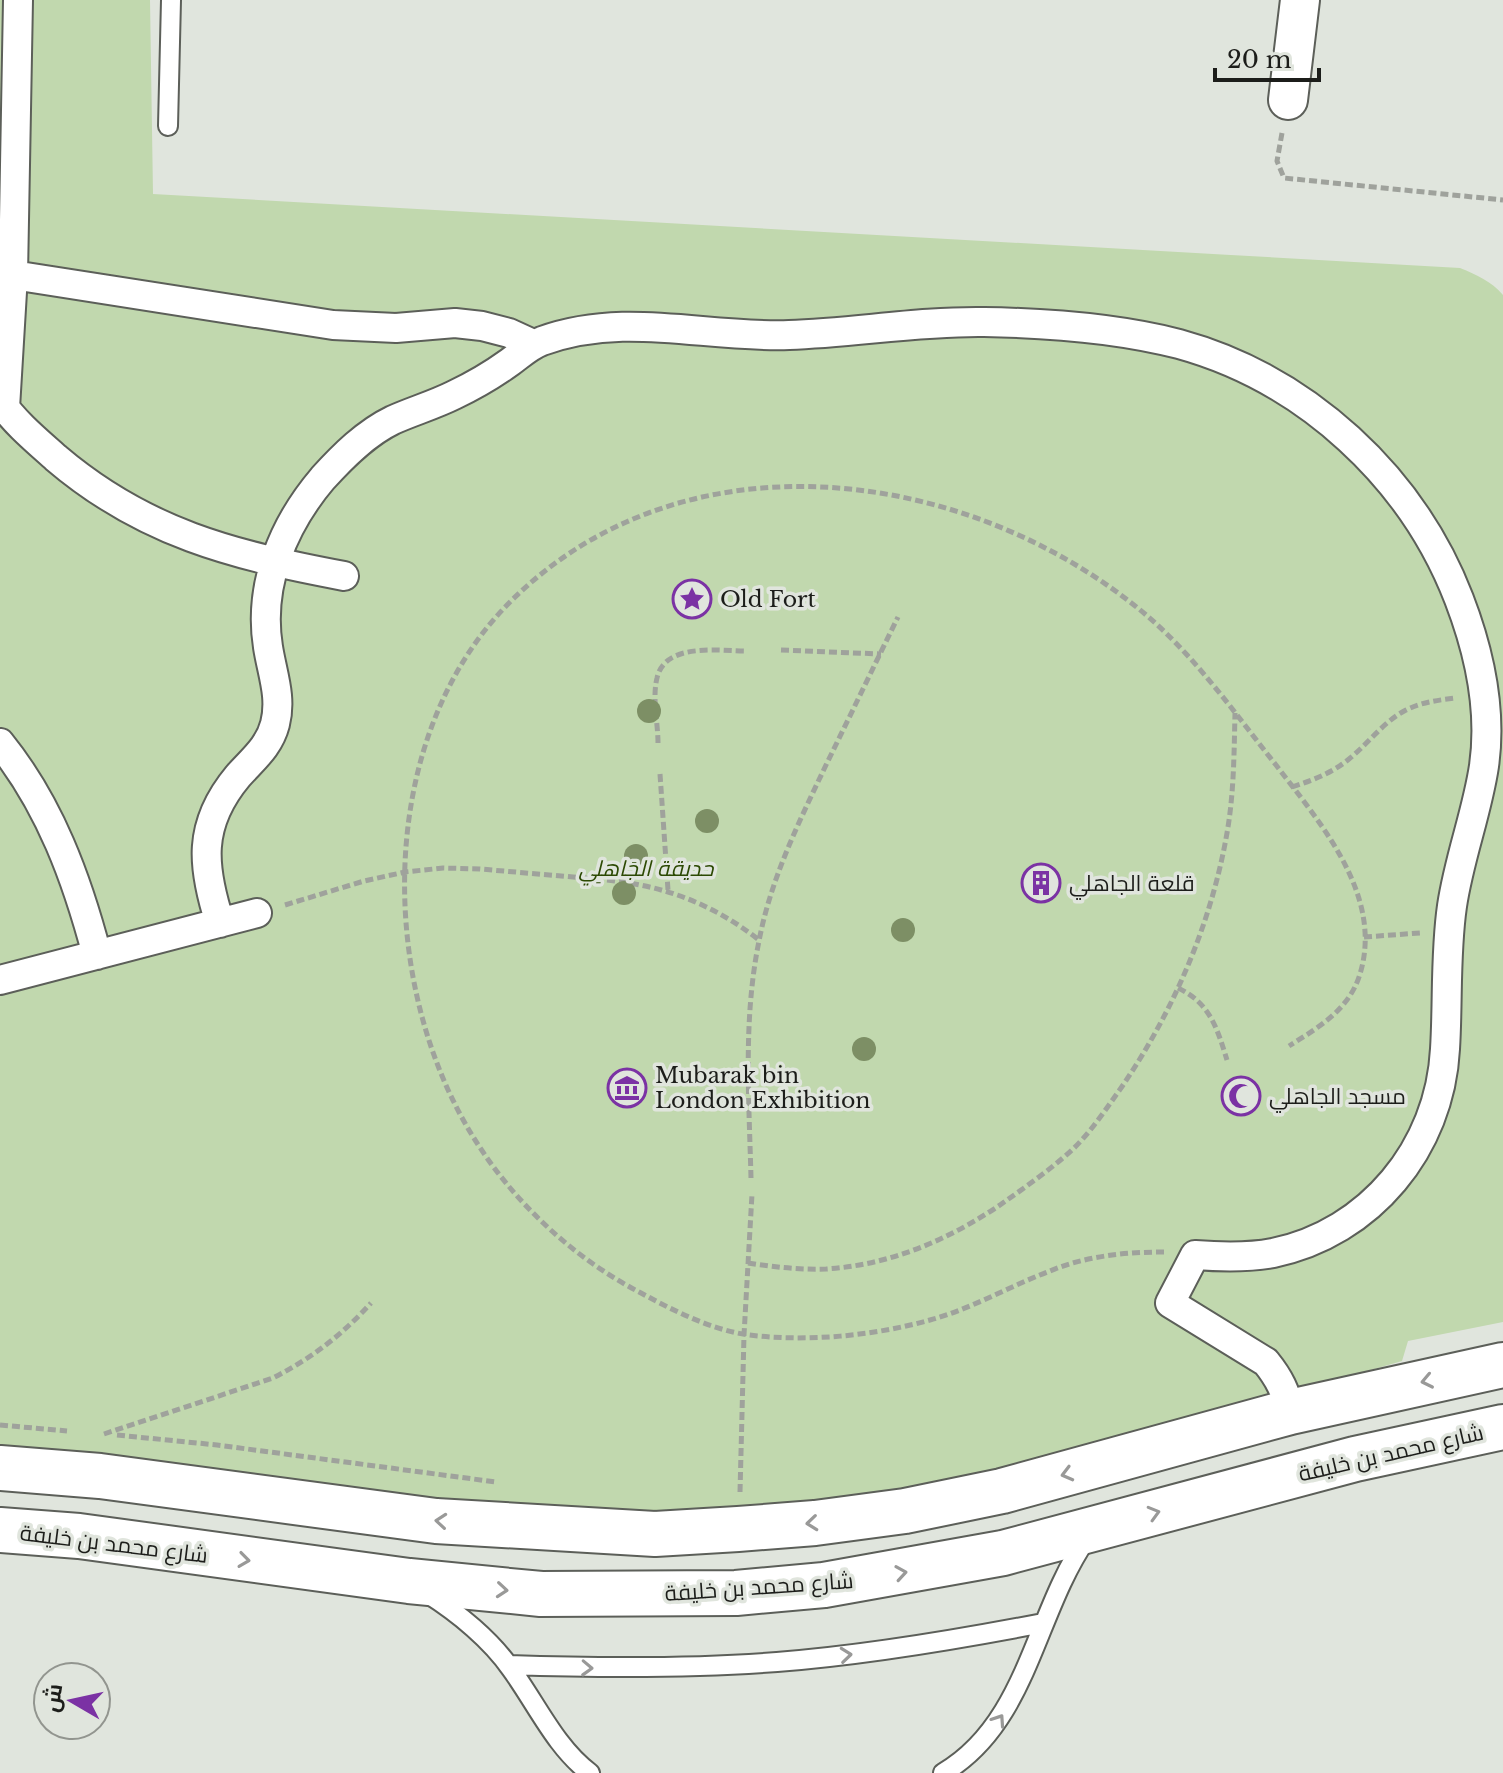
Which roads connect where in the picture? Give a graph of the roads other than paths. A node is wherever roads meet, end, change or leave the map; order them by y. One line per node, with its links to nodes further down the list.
1 (18, 0): 5 (street)
2 (171, 0): 6 (lane)
3 (1300, 0): 4 (street)
4 (1288, 100)
5 (8, 113): 7 (street)
6 (168, 126)
7 (13, 275): 8 (street); 9 (street)
8 (533, 344): 10 (street); 18 (street)
9 (2, 405): 10 (street)
10 (274, 562): 11 (street); 14 (street)
11 (344, 576)
12 (0, 743): 15 (street)
13 (257, 913): 14 (street)
14 (220, 923): 15 (street)
15 (97, 955): 16 (street)
16 (0, 980)
17 (1503, 1365): 18 (main road, one-way to 18)
18 (1290, 1412): 20 (main road, one-way to 20)
19 (1503, 1427): 22 (main road, شارع محمد بن خليفة, one-way to 19)
20 (0, 1468)
21 (0, 1530): 23 (main road, شارع محمد بن خليفة, one-way to 23)
22 (1093, 1531): 23 (main road, شارع محمد بن خليفة, one-way to 22); 24 (lane)
23 (409, 1581): 25 (lane)
24 (1043, 1623): 25 (lane, one-way to 24); 27 (lane, one-way to 24)
25 (509, 1665): 26 (lane)
26 (590, 1773)
27 (943, 1773)

